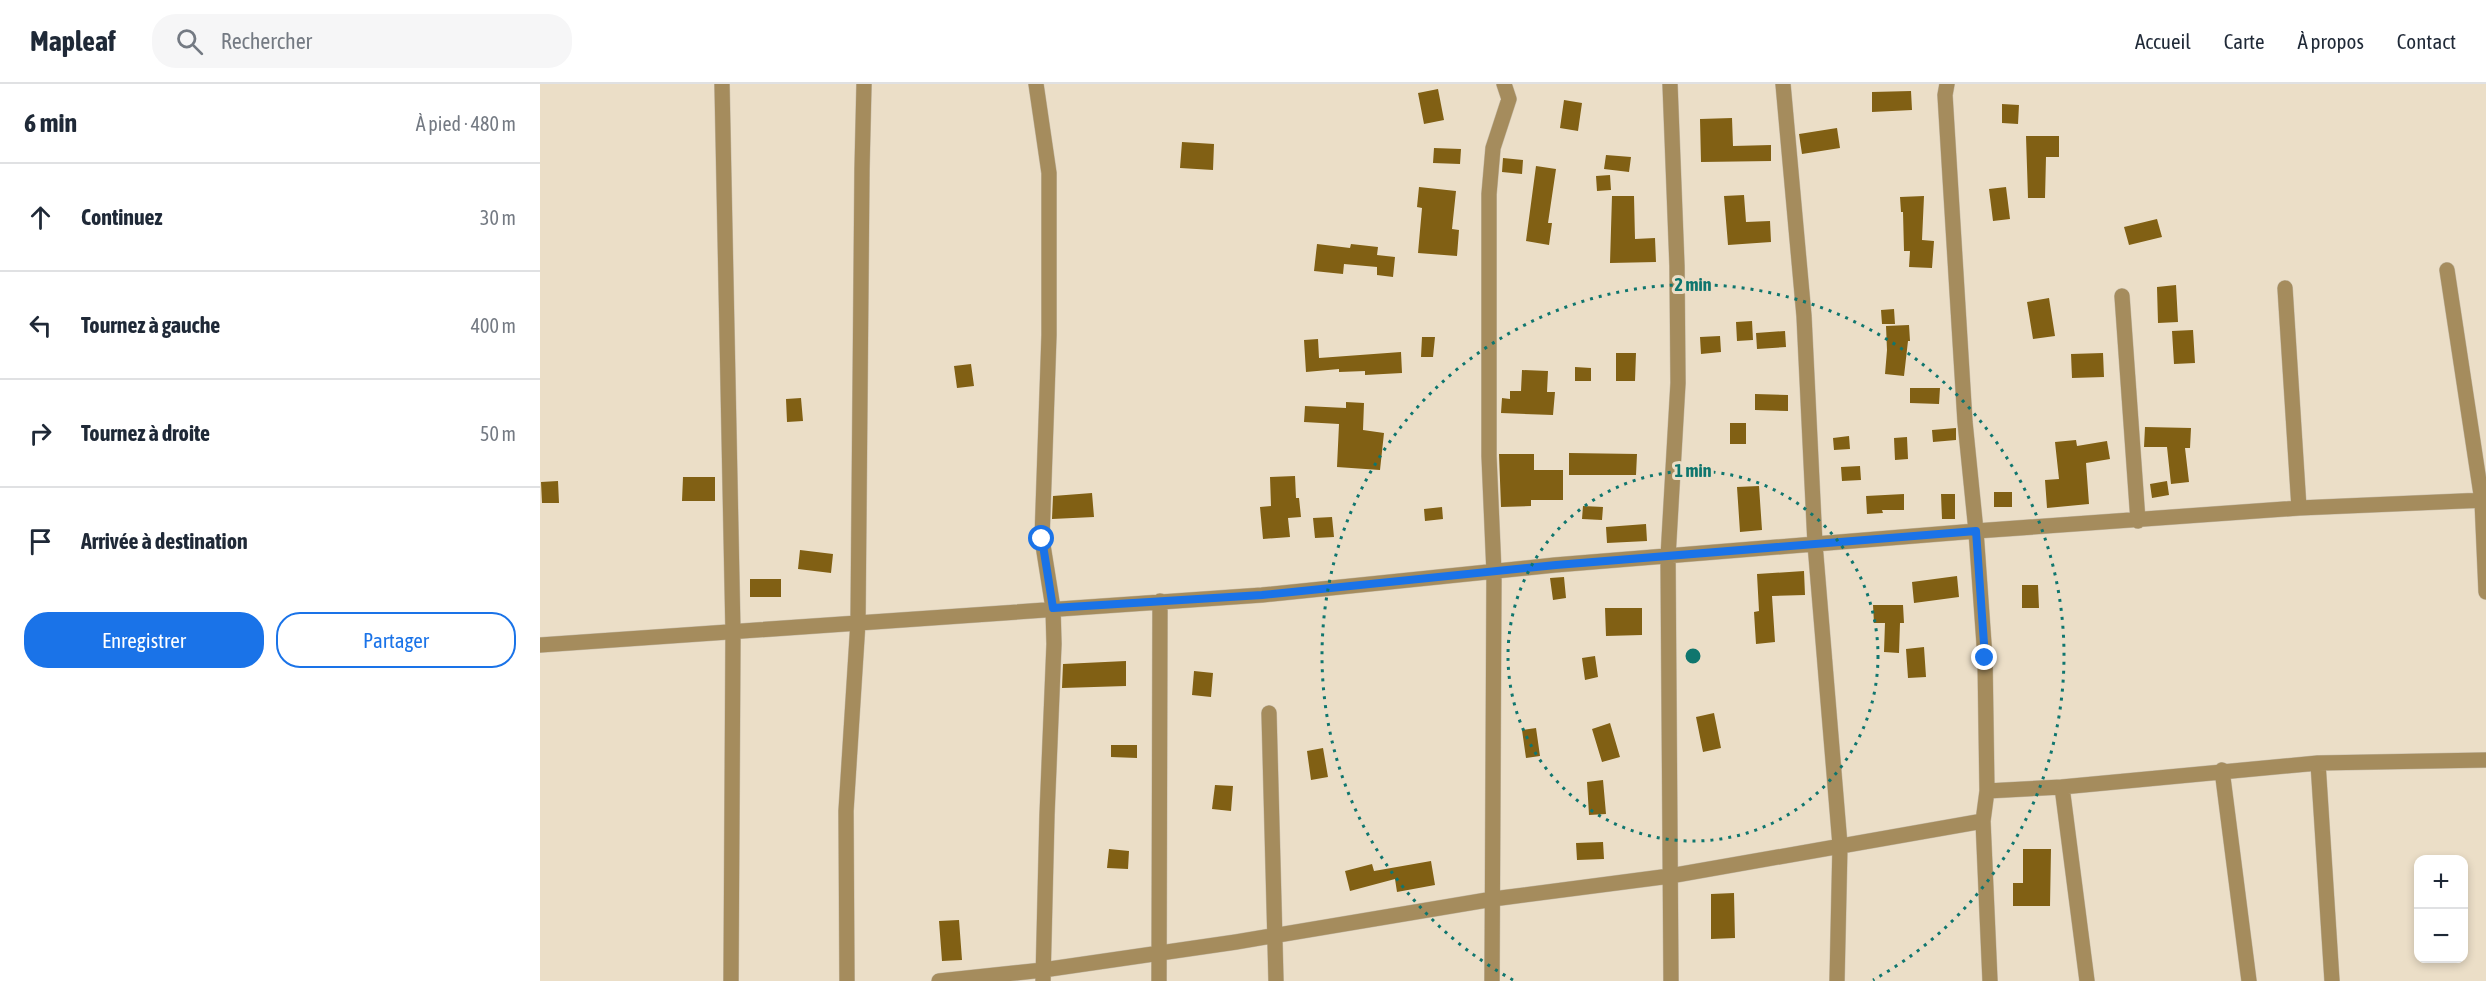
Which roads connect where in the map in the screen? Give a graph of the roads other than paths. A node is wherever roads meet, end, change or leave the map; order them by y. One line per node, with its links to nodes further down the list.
1 (722, 84): 22 (street)
2 (864, 84): 21 (street)
3 (1036, 84): 20 (street)
4 (1504, 84): 17 (street)
5 (1670, 84): 16 (street)
6 (1782, 84): 15 (street)
7 (1947, 84): 14 (street)
8 (2447, 270): 11 (street)
9 (2285, 288): 12 (street)
10 (2122, 296): 13 (street)
11 (2484, 501): 12 (street); 18 (street)
12 (2299, 508): 13 (street)
13 (2138, 521): 14 (street)
14 (1976, 531): 15 (street); 29 (street)
15 (1815, 544): 16 (street); 31 (street)
16 (1668, 557): 17 (street); 32 (street)
17 (1494, 573): 19 (street); 33 (street)
18 (2486, 592)
19 (1160, 601): 20 (street); 35 (street)
20 (1053, 608): 21 (street); 36 (street)
21 (858, 622): 22 (street); 38 (street)
22 (733, 633): 23 (street); 37 (street)
23 (540, 645)
24 (1269, 713): 34 (street)
25 (2486, 760): 26 (street)
26 (2318, 763): 27 (street); 48 (street)
27 (2222, 770): 28 (street); 47 (street)
28 (2062, 787): 29 (street); 46 (street)
29 (1987, 791): 30 (street)
30 (1983, 821): 31 (street); 45 (street)
31 (1840, 845): 32 (street); 44 (street)
32 (1670, 876): 33 (street); 43 (street)
33 (1493, 899): 34 (street); 42 (street)
34 (1274, 935): 35 (street); 41 (street)
35 (1159, 953): 36 (street); 40 (street)
36 (1043, 975): 39 (street)
37 (731, 981)
38 (847, 981)
39 (939, 981)
40 (1159, 981)
41 (1276, 981)
42 (1492, 981)
43 (1671, 981)
44 (1837, 981)
45 (1990, 981)
46 (2087, 981)
47 (2249, 981)
48 (2332, 981)

